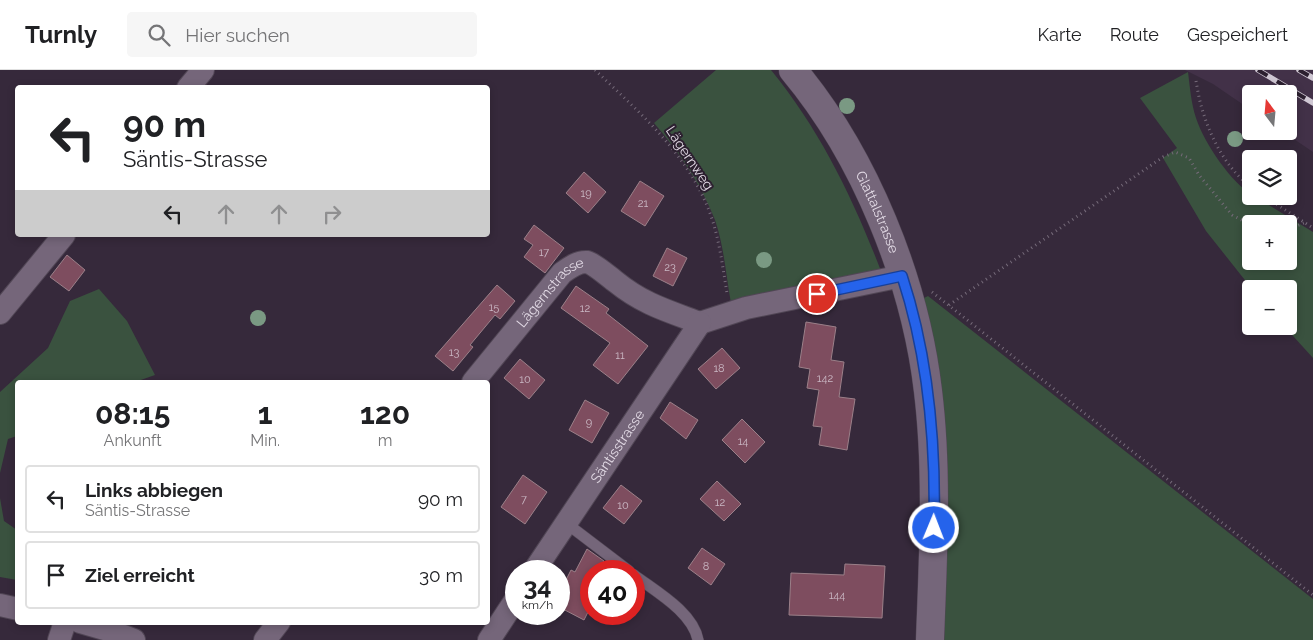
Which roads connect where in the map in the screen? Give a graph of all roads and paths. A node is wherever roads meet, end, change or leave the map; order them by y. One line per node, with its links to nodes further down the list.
1 (203, 70): 5 (street)
2 (595, 70): 15 (path, Lägernweg)
3 (793, 70): 13 (street, Glattalstrasse)
4 (1196, 81): 6 (path)
5 (190, 85)
6 (1242, 177)
7 (1277, 205): 9 (path)
8 (1242, 220): 14 (path)
9 (1304, 223): 10 (path); 11 (path)
10 (1297, 226)
11 (1313, 228)
12 (62, 237): 16 (street)
13 (902, 276): 14 (path); 15 (street); 35 (street, Glattalstrasse)
14 (949, 305): 23 (path)
15 (731, 312): 17 (street)
16 (0, 314)
17 (700, 323): 18 (street, Lägernstrasse); 19 (street, Säntisstrasse)
18 (475, 380)
19 (566, 522): 20 (street, Säntisstrasse); 21 (lane)
20 (541, 560)
21 (615, 560)
22 (645, 583): 34 (lane)
23 (1313, 595)
24 (0, 605): 25 (street)
25 (15, 608)
26 (505, 616): 33 (street)
27 (63, 625): 30 (street)
28 (90, 625): 31 (street)
29 (277, 625): 32 (street)
30 (59, 640)
31 (132, 640)
32 (265, 640)
33 (489, 640)
34 (698, 640)
35 (930, 640)

